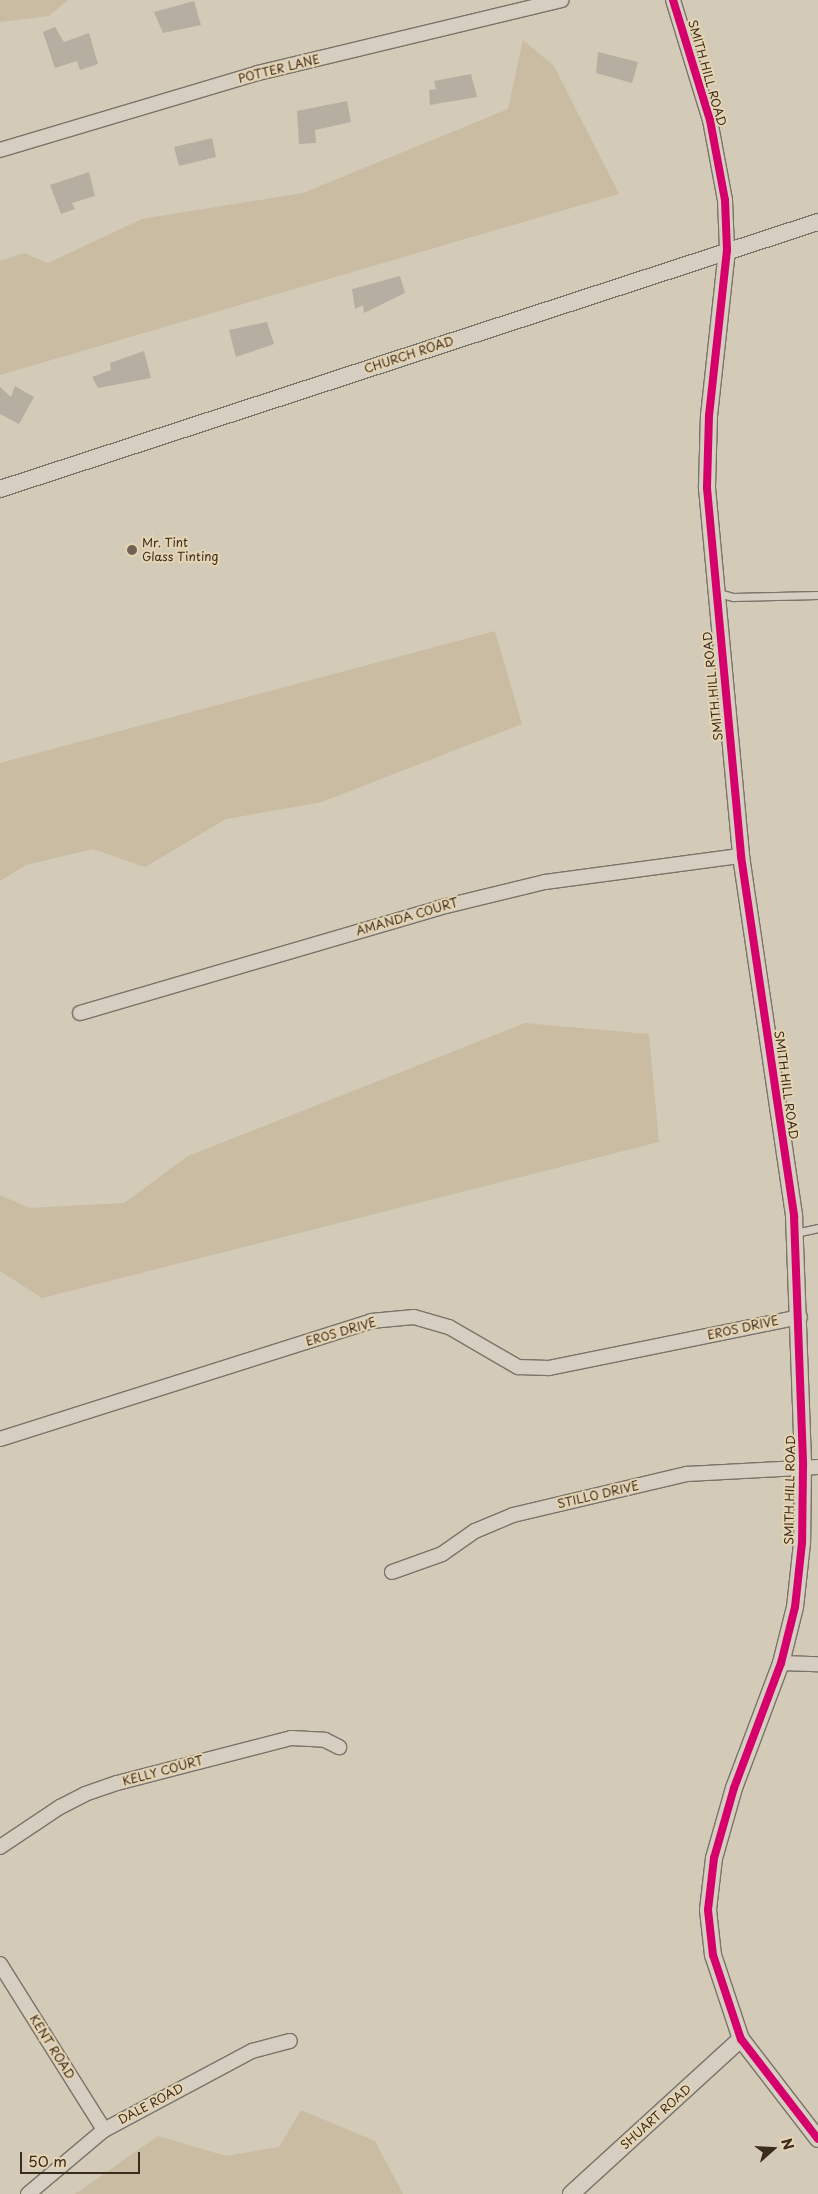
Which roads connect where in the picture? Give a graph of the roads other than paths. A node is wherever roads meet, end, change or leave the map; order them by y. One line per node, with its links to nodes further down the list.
1 (561, 0): 3 (street, POTTER LANE)
2 (673, 0): 5 (street, SMITH HILL ROAD)
3 (0, 150)
4 (818, 222): 5 (street, CHURCH ROAD)
5 (727, 250): 6 (street, CHURCH ROAD); 7 (street, SMITH HILL ROAD)
6 (0, 488)
7 (716, 592): 8 (lane); 9 (street, SMITH HILL ROAD)
8 (818, 595)
9 (741, 856): 10 (street, AMANDA COURT); 12 (street, SMITH HILL ROAD)
10 (80, 1013)
11 (818, 1228): 12 (lane)
12 (795, 1233): 13 (street, SMITH HILL ROAD)
13 (800, 1316): 14 (street, EROS DRIVE); 15 (street, SMITH HILL ROAD)
14 (0, 1439)
15 (811, 1467): 16 (street, STILLO DRIVE); 17 (street, SMITH HILL ROAD)
16 (392, 1572)
17 (781, 1663): 18 (street); 22 (street, SMITH HILL ROAD)
18 (818, 1664)
19 (339, 1747): 20 (street, KELLY COURT)
20 (0, 1847)
21 (0, 1964): 24 (street, KENT ROAD)
22 (741, 2039): 25 (street, SMITH HILL ROAD); 27 (street, SHUART ROAD)
23 (290, 2041): 24 (street, DALE ROAD)
24 (104, 2130): 26 (street, DALE ROAD)
25 (818, 2139)
26 (28, 2194)
27 (570, 2194)

